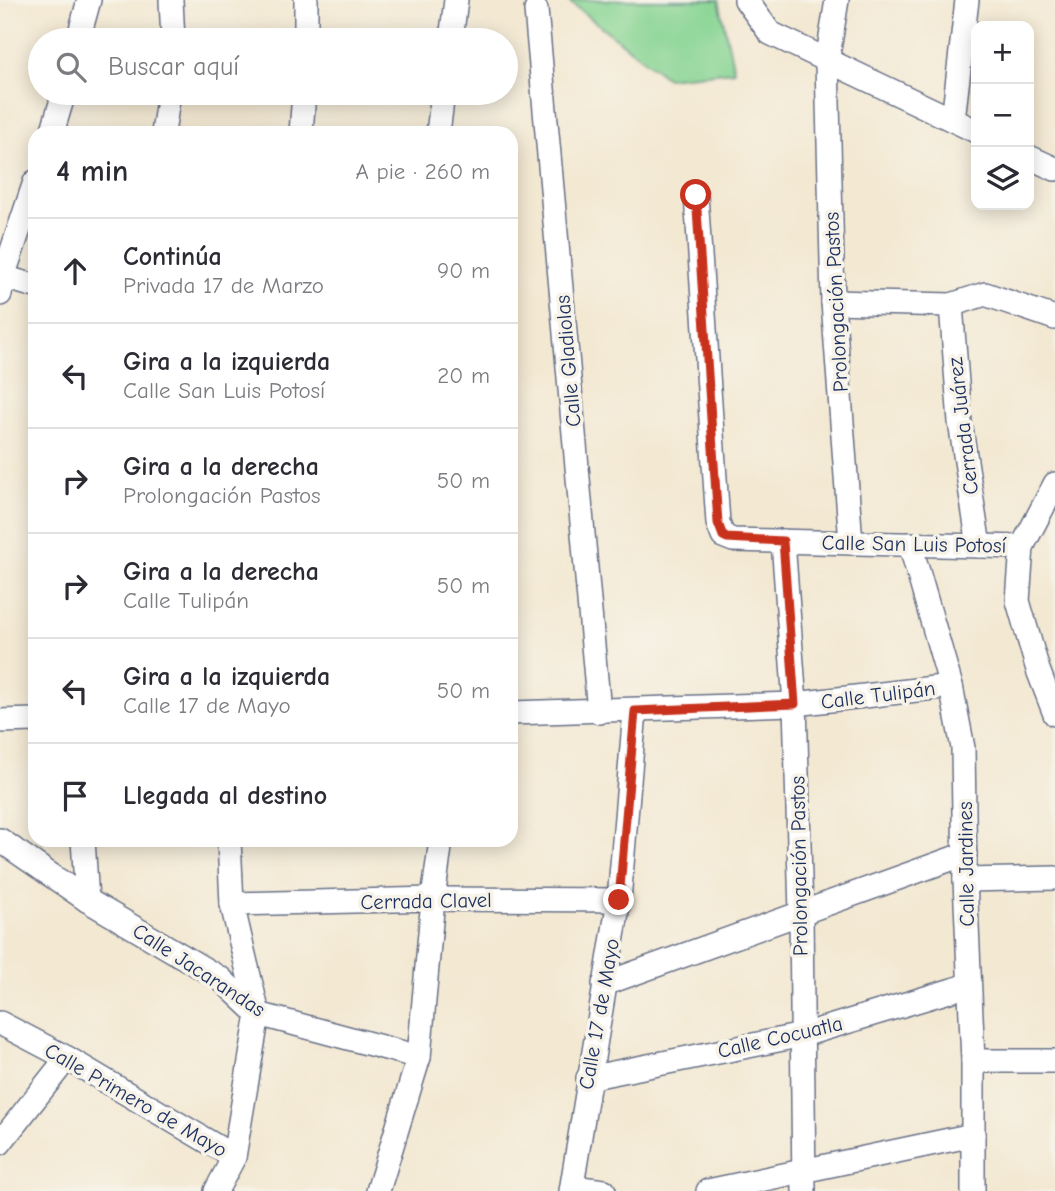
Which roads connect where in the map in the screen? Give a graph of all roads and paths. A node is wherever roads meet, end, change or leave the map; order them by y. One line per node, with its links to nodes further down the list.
1 (89, 0): 9 (street)
2 (171, 0): 10 (street)
3 (306, 0): 11 (street)
4 (456, 0): 12 (street)
5 (746, 0): 13 (street)
6 (837, 0): 13 (street, Prolongación Pastos)
7 (967, 0): 18 (street)
8 (536, 10): 42 (street, Calle Gladiolas)
9 (81, 28)
10 (172, 28)
11 (306, 28)
12 (452, 28)
13 (827, 62): 18 (street); 30 (street, Prolongación Pastos)
14 (60, 105): 19 (street)
15 (167, 105): 20 (street)
16 (303, 105): 21 (street)
17 (442, 105): 22 (street)
18 (953, 120): 23 (street)
19 (54, 126)
20 (164, 126)
21 (302, 126)
22 (439, 126)
23 (971, 129)
24 (1034, 159): 25 (street)
25 (1055, 169)
26 (696, 195): 34 (street, Calle San Luis Potosí)
27 (28, 203): 28 (street)
28 (1, 285): 29 (street)
29 (28, 286)
30 (833, 302): 31 (street); 35 (street, Prolongación Pastos)
31 (951, 305): 32 (street); 37 (street, Cerrada Juárez)
32 (1055, 318)
33 (1055, 484): 38 (street)
34 (783, 541): 35 (street, Calle San Luis Potosí); 40 (street, Prolongación Pastos)
35 (851, 543): 36 (street, Calle San Luis Potosí)
36 (910, 544): 37 (street, Calle San Luis Potosí); 39 (street, Calle Jardines)
37 (979, 546): 38 (street, Calle San Luis Potosí)
38 (1022, 547): 44 (street)
39 (951, 686): 40 (street, Calle Tulipán); 51 (street, Calle Jardines)
40 (795, 704): 41 (street, Calle Tulipán); 58 (street, Prolongación Pastos)
41 (635, 711): 42 (street, Calle Tulipán); 56 (street, Calle 17 de Mayo)
42 (599, 712): 43 (street, Calle Tulipán)
43 (518, 713)
44 (1055, 714)
45 (28, 720): 46 (street)
46 (0, 721)
47 (0, 840): 55 (street, Calle Jacarandas)
48 (83, 847): 55 (street)
49 (229, 847): 57 (street)
50 (440, 847): 54 (street)
51 (965, 854): 53 (street, Calle Jardines); 58 (street)
52 (1055, 878): 53 (street)
53 (965, 880): 60 (street, Calle Jardines)
54 (433, 899): 56 (street, Cerrada Clavel); 57 (street, Cerrada Clavel); 64 (street)
55 (87, 900): 61 (street, Calle Jacarandas)
56 (619, 900): 59 (street, Calle 17 de Mayo)
57 (232, 905): 61 (street)
58 (801, 913): 59 (street); 63 (street, Prolongación Pastos)
59 (604, 984): 68 (street, Calle 17 de Mayo)
60 (969, 985): 63 (street, Calle Cocuatla); 67 (street, Calle Jardines)
61 (258, 1014): 64 (street, Calle Jacarandas); 71 (street)
62 (0, 1023): 65 (street, Calle Primero de Mayo)
63 (803, 1035): 68 (street, Calle Cocuatla); 72 (street, Prolongación Pastos)
64 (419, 1057): 75 (street)
65 (67, 1058): 70 (street); 71 (street, Calle Primero de Mayo)
66 (1055, 1060): 67 (street)
67 (973, 1061): 69 (street, Calle Jardines)
68 (588, 1077): 73 (street, Calle 17 de Mayo)
69 (973, 1135): 72 (street); 78 (street, Calle Jardines)
70 (0, 1143)
71 (234, 1157): 74 (street)
72 (804, 1181): 77 (street)
73 (572, 1189): 76 (street)
74 (216, 1191)
75 (378, 1191)
76 (604, 1191)
77 (708, 1191)
78 (973, 1191)

